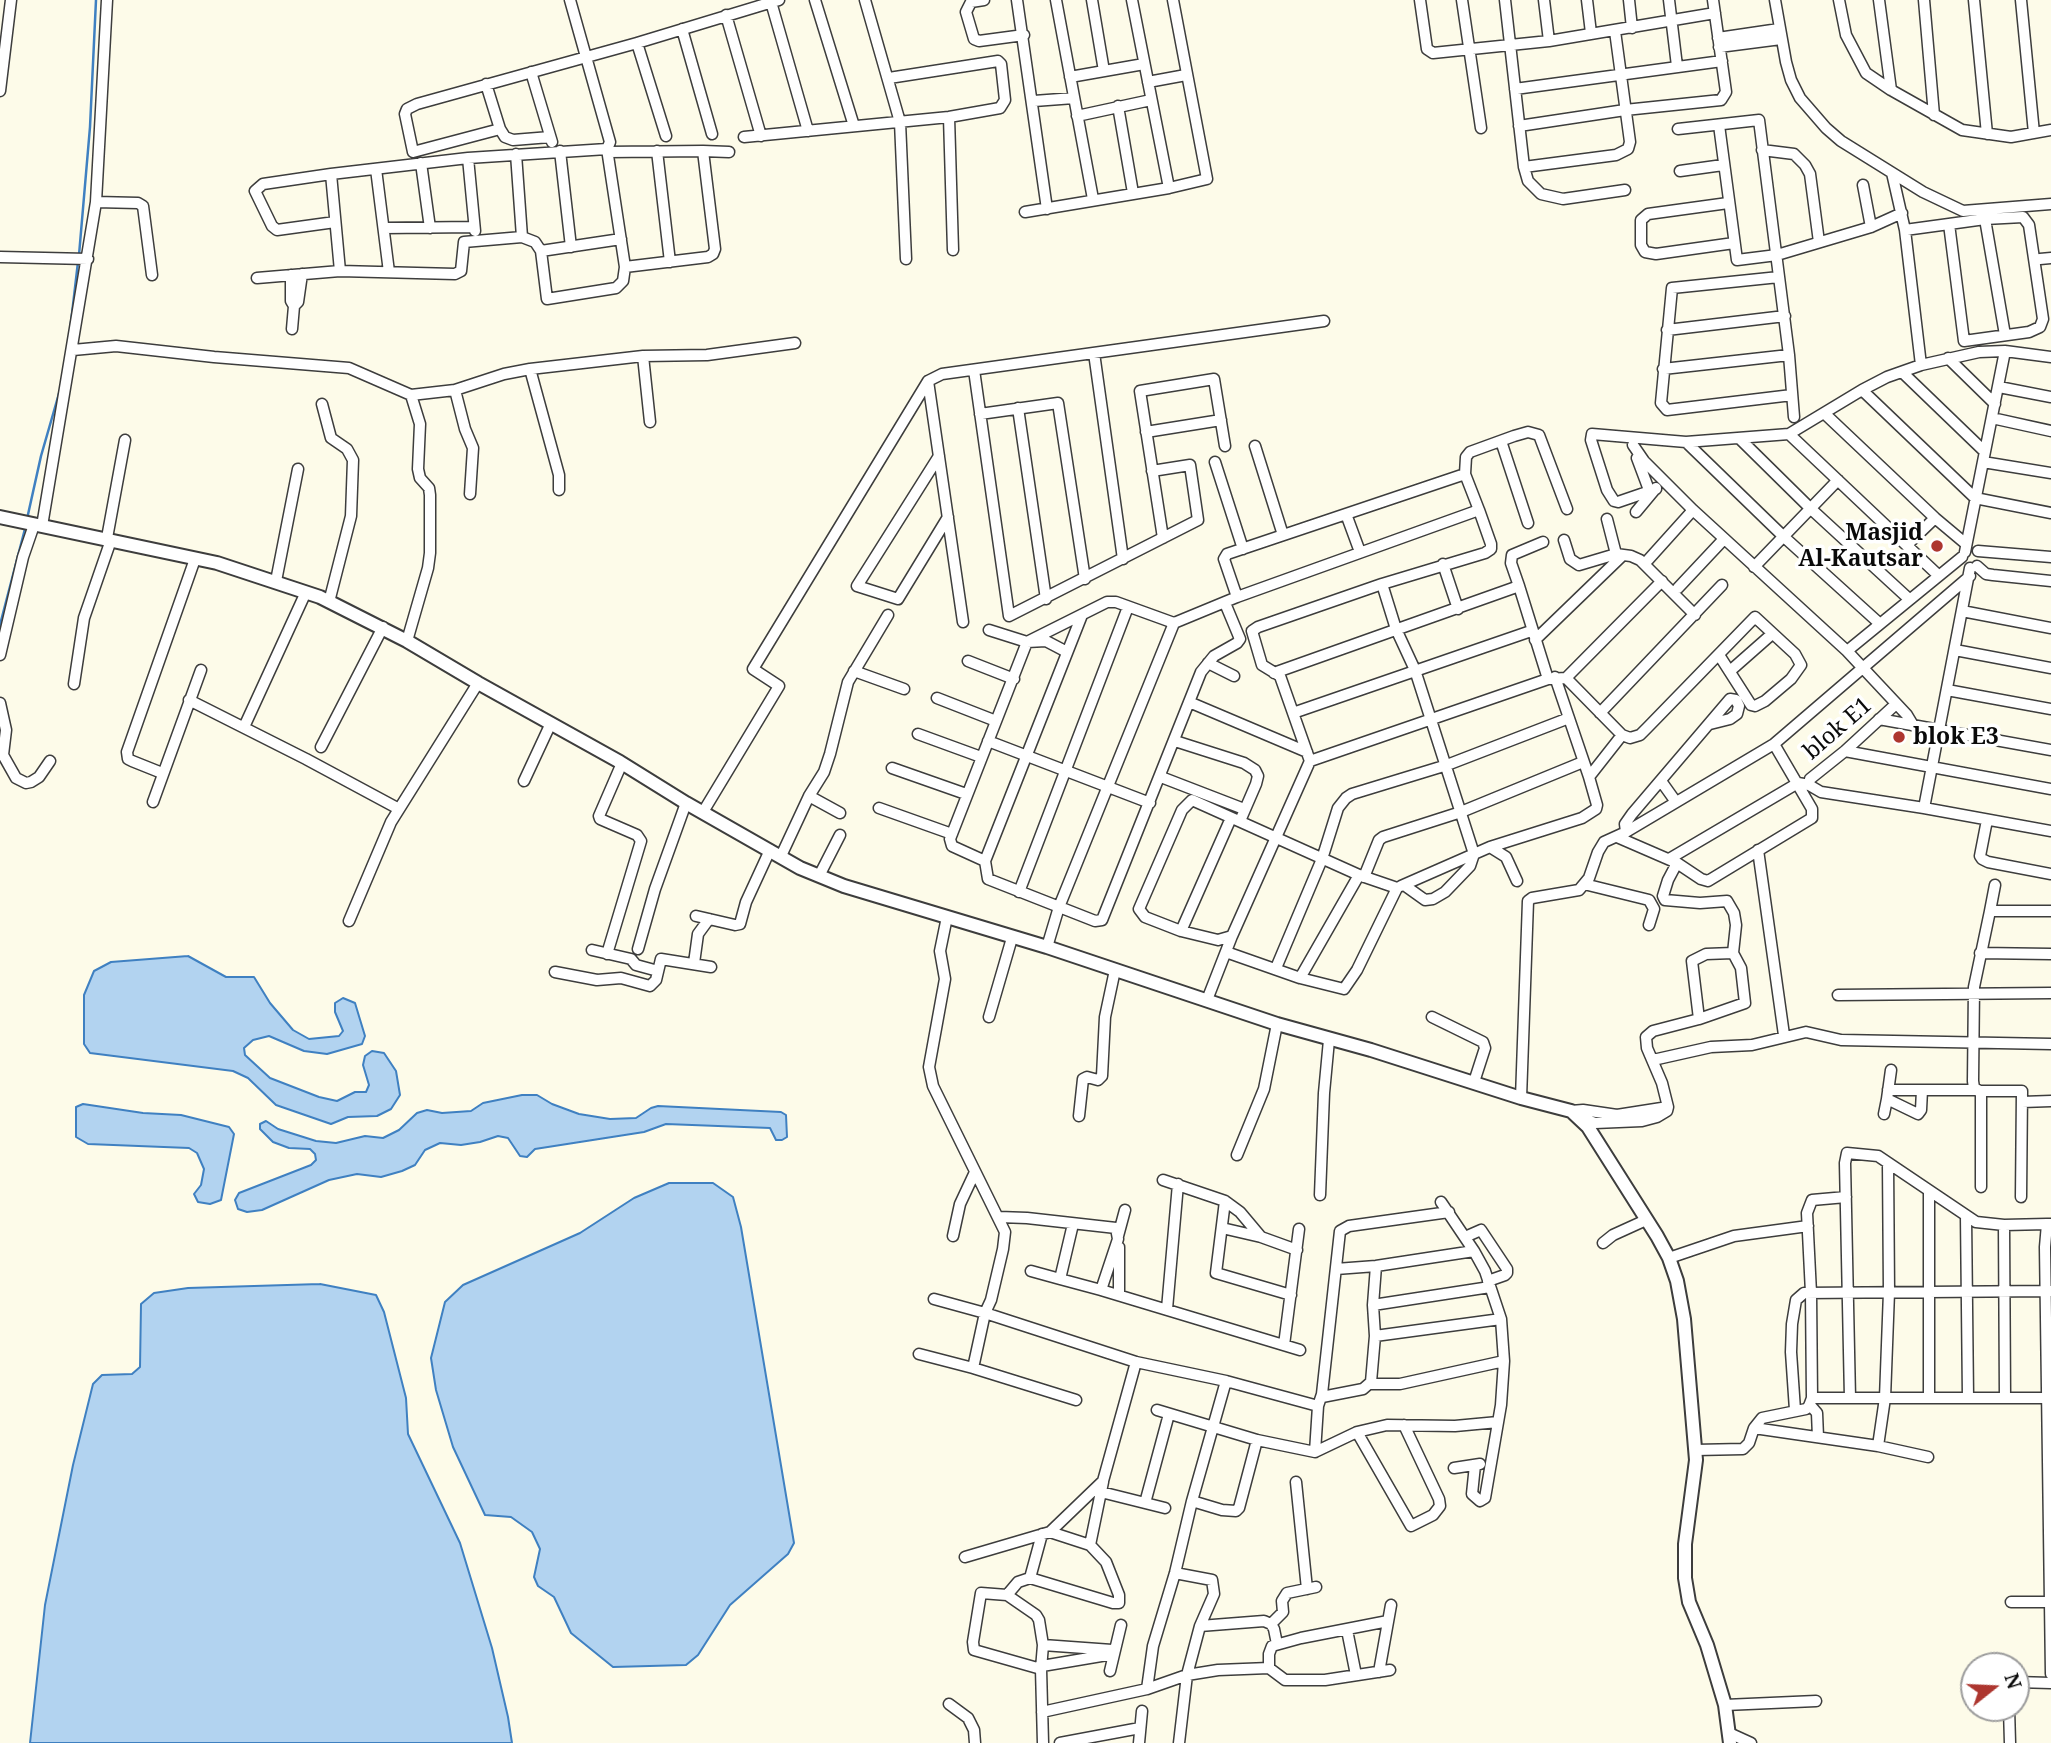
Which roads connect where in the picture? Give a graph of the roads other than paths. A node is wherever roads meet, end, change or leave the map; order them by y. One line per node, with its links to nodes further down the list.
1 (11, 0): 55 (street)
2 (107, 0): 101 (street)
3 (570, 0): 41 (street)
4 (815, 0): 66 (street)
5 (865, 0): 50 (street)
6 (984, 0): 35 (street)
7 (1017, 0): 35 (street)
8 (1056, 0): 49 (street)
9 (1092, 0): 45 (street)
10 (1132, 0): 43 (street)
11 (1173, 0): 48 (street)
12 (1420, 0): 40 (street)
13 (1462, 0): 40 (street)
14 (1505, 0): 39 (street)
15 (1544, 0): 36 (street)
16 (1587, 0): 33 (street)
17 (1629, 0): 31 (street)
18 (1669, 0): 29 (street)
19 (1713, 0): 27 (street)
20 (1775, 0): 34 (street)
21 (1839, 0): 54 (street)
22 (1879, 0): 54 (street)
23 (1924, 0): 61 (street)
24 (1974, 0): 75 (street)
25 (2021, 0): 73 (street)
26 (775, 1): 28 (street); 72 (street)
27 (1714, 13): 29 (street); 37 (street)
28 (726, 15): 30 (street); 77 (street)
29 (1672, 22): 31 (street); 44 (street)
30 (682, 29): 38 (street); 74 (street)
31 (1632, 29): 32 (street)
32 (1615, 31): 33 (street); 47 (street)
33 (1591, 33): 36 (street)
34 (1780, 34): 37 (street); 94 (street)
35 (1024, 36): 58 (street)
36 (1549, 41): 39 (street)
37 (1719, 42): 42 (street)
38 (636, 43): 41 (street); 76 (street)
39 (1510, 44): 40 (street); 53 (street)
40 (1469, 48): 68 (street)
41 (587, 56): 46 (street); 80 (street)
42 (1721, 61): 44 (street); 60 (street)
43 (1144, 64): 45 (street); 51 (street)
44 (1677, 66): 47 (street)
45 (1104, 71): 49 (street)
46 (531, 72): 52 (street); 78 (street)
47 (1621, 74): 53 (street); 60 (street)
48 (1186, 75): 51 (street); 97 (street)
49 (1070, 77): 56 (street)
50 (889, 78): 63 (street); 64 (street)
51 (1148, 82): 57 (street)
52 (486, 84): 69 (street); 85 (street)
53 (1515, 89): 67 (street)
54 (1891, 90): 61 (street)
55 (0, 91)
56 (1074, 98): 58 (street); 62 (street)
57 (1151, 100): 59 (street); 97 (street)
58 (1034, 101): 104 (street)
59 (1118, 107): 62 (street); 99 (street)
60 (1625, 110): 67 (street); 91 (street)
61 (1934, 114): 75 (street)
62 (1077, 116): 100 (street)
63 (949, 117): 64 (street); 123 (street)
64 (900, 122): 66 (street); 129 (street)
65 (1719, 125): 70 (street); 81 (street); 90 (street)
66 (854, 126): 72 (street)
67 (1519, 126): 91 (street)
68 (1481, 128)
69 (500, 129): 78 (street); 85 (street)
70 (1678, 129)
71 (2051, 130): 73 (street)
72 (808, 131): 77 (street)
73 (2034, 133): 75 (street)
74 (712, 134)
75 (1987, 134)
76 (666, 136)
77 (761, 136): 79 (street)
78 (550, 137): 82 (street)
79 (744, 137)
80 (608, 150): 82 (street); 83 (street); 117 (street)
81 (1762, 150): 120 (street); 125 (street)
82 (557, 151): 87 (street); 122 (street)
83 (657, 151): 84 (street); 131 (street)
84 (703, 151): 86 (street); 131 (street)
85 (413, 152): 89 (street)
86 (729, 152)
87 (516, 154): 88 (street); 116 (street)
88 (468, 158): 89 (street); 111 (street)
89 (418, 163): 92 (street); 114 (street)
90 (1723, 164): 93 (street); 102 (street)
91 (1524, 167): 98 (street)
92 (376, 169): 95 (street); 113 (street)
93 (1680, 171)
94 (1892, 173): 103 (street); 106 (street)
95 (331, 174): 108 (street); 108 (street)
96 (1863, 185): 112 (street)
97 (1169, 188): 99 (street)
98 (1625, 190)
99 (1133, 193): 100 (street)
100 (1093, 200): 104 (street)
101 (96, 202): 128 (street); 135 (street)
102 (1728, 203): 121 (street); 121 (street)
103 (2051, 204)
104 (1048, 209): 105 (street)
105 (1025, 212)
106 (1902, 213): 112 (street); 115 (street)
107 (1985, 219): 109 (street); 143 (street); 143 (street)
108 (335, 222): 133 (street)
109 (1949, 224): 115 (street); 143 (street)
110 (463, 227): 111 (street); 114 (street); 119 (street)
111 (474, 227): 118 (street)
112 (1871, 227): 120 (street)
113 (384, 228): 114 (street); 134 (street)
114 (430, 228)
115 (1905, 230): 152 (street)
116 (522, 237): 118 (street); 124 (street)
117 (621, 239): 122 (street); 132 (street)
118 (475, 240): 119 (street)
119 (464, 242): 134 (street)
120 (1819, 242): 125 (street)
121 (1734, 243): 125 (street)
122 (571, 247): 124 (street)
123 (953, 250)
124 (541, 251): 132 (street)
125 (1777, 255): 137 (street)
126 (0, 257): 128 (street)
127 (2051, 258): 130 (street)
128 (85, 259): 145 (street)
129 (906, 259)
130 (2039, 260)
131 (670, 262): 132 (street)
132 (625, 267)
133 (340, 271): 134 (street); 136 (street)
134 (388, 272)
135 (152, 275)
136 (296, 275): 138 (street); 141 (street)
137 (1779, 277): 139 (street); 142 (street)
138 (257, 278)
139 (1784, 316): 142 (street); 148 (street)
140 (1324, 321): 147 (street)
141 (292, 328)
142 (1667, 330): 154 (street)
143 (2005, 335)
144 (795, 343): 149 (street)
145 (74, 350): 161 (street); 208 (street)
146 (2005, 351): 150 (street); 151 (street); 158 (street)
147 (1094, 353): 155 (street); 224 (street)
148 (1789, 355): 154 (street); 162 (street)
149 (643, 356): 153 (street); 172 (street)
150 (2051, 357)
151 (1948, 358): 152 (street); 165 (street)
152 (1921, 365): 156 (street)
153 (530, 369): 159 (street); 193 (street)
154 (1663, 369): 162 (street)
155 (974, 370): 157 (street); 168 (street)
156 (1902, 372): 160 (street); 184 (street)
157 (928, 381): 183 (street); 337 (street)
158 (1999, 387): 163 (street); 165 (street)
159 (455, 390): 161 (street); 194 (street)
160 (1862, 390): 167 (street); 195 (street)
161 (411, 394): 259 (street)
162 (1791, 395): 169 (street)
163 (2051, 397)
164 (322, 404): 242 (street)
165 (1995, 404): 170 (street)
166 (1018, 408): 168 (street); 230 (street); 240 (street)
167 (1824, 413): 175 (street); 205 (street)
168 (981, 414): 240 (street)
169 (1794, 417)
170 (1992, 418): 173 (street); 184 (street)
171 (1221, 420): 174 (street); 174 (street); 181 (street)
172 (650, 422)
173 (2051, 430)
174 (1146, 432): 187 (street)
175 (1789, 435): 176 (street); 190 (street)
176 (1741, 439): 180 (street); 196 (street)
177 (125, 440): 212 (street)
178 (1501, 441): 189 (street); 197 (street); 207 (street)
179 (1632, 442): 180 (street); 191 (street); 192 (street); 192 (street)
180 (1686, 442): 210 (street)
181 (1225, 446)
182 (1255, 446): 209 (street)
183 (939, 456): 203 (street); 203 (street)
184 (1983, 456): 188 (street); 195 (street)
185 (1215, 462): 217 (street)
186 (298, 469): 231 (street)
187 (1152, 471): 211 (street); 211 (street)
188 (2051, 473)
189 (1465, 474): 198 (street); 202 (street)
190 (1838, 480): 196 (street); 216 (street)
191 (1664, 481): 192 (street); 199 (street)
192 (1652, 489): 200 (street)
193 (559, 490)
194 (470, 494)
195 (1975, 498): 201 (street); 218 (street)
196 (1810, 508): 210 (street); 241 (street)
197 (1567, 509)
198 (1479, 510): 220 (street); 226 (street)
199 (1693, 510): 213 (street); 225 (street)
200 (1636, 512)
201 (2051, 513)
202 (1346, 514): 209 (street); 220 (street)
203 (948, 517): 250 (street)
204 (5, 518): 208 (street)
205 (1935, 518): 216 (street); 218 (street)
206 (1607, 519): 221 (street)
207 (1528, 523)
208 (34, 525): 212 (street); 264 (street)
209 (1283, 535): 217 (street)
210 (1784, 537): 227 (street); 252 (street)
211 (1163, 538): 224 (street)
212 (109, 539): 223 (street); 279 (street)
213 (1724, 539): 227 (street); 237 (street)
214 (1564, 540): 221 (street)
215 (1543, 542): 236 (street)
216 (1908, 544): 229 (street)
217 (1243, 549): 239 (street)
218 (1964, 551): 219 (street); 228 (street); 229 (street)
219 (1978, 551): 222 (street); 228 (street)
220 (1360, 552): 239 (street)
221 (1620, 554): 232 (street); 258 (street)
222 (2051, 557)
223 (195, 559): 231 (street); 318 (street)
224 (1123, 559): 230 (street)
225 (1648, 560)
226 (1443, 564): 234 (street); 245 (street)
227 (1754, 566): 262 (street)
228 (1972, 570): 233 (street); 246 (street); 268 (street)
229 (1938, 576): 241 (street)
230 (1085, 579): 240 (street)
231 (276, 581): 238 (street)
232 (1662, 581): 249 (street); 276 (street)
233 (2051, 581)
234 (1381, 584): 255 (street); 274 (street)
235 (1723, 585): 249 (street)
236 (1519, 586): 245 (street); 258 (street)
237 (1678, 588)
238 (306, 592): 242 (street); 297 (street)
239 (1237, 597): 243 (street)
240 (1046, 599)
241 (1909, 599): 252 (street)
242 (329, 602): 253 (street)
243 (1225, 603): 251 (street); 267 (street)
244 (1128, 607): 248 (street); 251 (street); 317 (street)
245 (1458, 609): 255 (street)
246 (1962, 611): 254 (street); 261 (street)
247 (888, 615): 272 (street)
248 (1082, 615): 260 (street); 263 (street)
249 (1695, 615): 289 (street)
250 (963, 622)
251 (1174, 623): 325 (street)
252 (1879, 623): 262 (street)
253 (383, 628): 259 (street); 305 (street)
254 (2051, 628)
255 (1396, 629): 271 (street); 274 (street)
256 (989, 630): 260 (street)
257 (1772, 634): 265 (street); 273 (street); 273 (street)
258 (1533, 636): 271 (street); 276 (street)
259 (407, 640): 278 (street)
260 (1027, 642): 263 (street); 277 (street)
261 (1955, 650): 269 (street); 281 (street)
262 (1847, 651): 268 (street)
263 (1067, 652): 309 (street)
264 (0, 655)
265 (1719, 655): 273 (street); 300 (street)
266 (968, 661): 277 (street)
267 (1208, 663): 275 (street); 284 (street)
268 (1863, 668): 286 (street); 304 (street)
269 (2051, 668)
270 (201, 670): 283 (street)
271 (1415, 670): 288 (street); 290 (street)
272 (854, 671): 280 (street); 328 (street)
273 (1730, 671)
274 (1274, 673): 288 (street)
275 (1234, 676)
276 (1556, 678): 289 (street); 290 (street); 291 (street)
277 (1014, 679): 293 (street)
278 (478, 683): 294 (street); 335 (street)
279 (74, 684)
280 (904, 689)
281 (1947, 690): 287 (street); 298 (street)
282 (937, 698): 293 (street)
283 (189, 700): 297 (street); 318 (street)
284 (1189, 702): 302 (street); 310 (street)
285 (0, 703): 303 (street)
286 (1896, 704): 292 (street, blok E1); 296 (street)
287 (2051, 709)
288 (1293, 713): 310 (street)
289 (1600, 713): 300 (street)
290 (1431, 718): 310 (street); 314 (street)
291 (1569, 718): 312 (street); 314 (street)
292 (1879, 719): 296 (street); 307 (street, blok E1)
293 (996, 721): 301 (street)
294 (551, 723): 313 (street); 321 (street)
295 (1710, 724): 322 (street)
296 (1913, 725): 298 (street)
297 (244, 727): 335 (street)
298 (1940, 729): 306 (street); 315 (street)
299 (918, 734): 308 (street)
300 (1622, 735): 319 (street)
301 (988, 741): 308 (street); 309 (street)
302 (1175, 741): 320 (street); 336 (street)
303 (2, 742): 311 (street)
304 (1774, 744): 323 (street); 330 (street)
305 (321, 747)
306 (2051, 750)
307 (1845, 751): 315 (street); 324 (street, blok E1)
308 (981, 757): 327 (street)
309 (1027, 757): 317 (street); 352 (street)
310 (1308, 757): 346 (street)
311 (50, 761)
312 (1583, 762): 319 (street); 338 (street)
313 (622, 763): 331 (street); 381 (street)
314 (1447, 765): 338 (street); 351 (street)
315 (1931, 767): 326 (street); 334 (street)
316 (892, 768): 327 (street)
317 (1066, 770): 325 (street); 361 (street)
318 (162, 773): 329 (street)
319 (1589, 776): 347 (street)
320 (1161, 777): 332 (street); 336 (street)
321 (524, 781)
322 (1661, 781): 330 (street); 344 (street)
323 (1798, 783): 324 (street); 348 (street); 353 (street)
324 (1810, 785): 334 (street)
325 (1108, 787): 332 (street); 364 (street)
326 (2051, 789)
327 (966, 794): 343 (street)
328 (809, 796): 339 (street); 349 (street)
329 (153, 802)
330 (1676, 802): 344 (street)
331 (686, 803): 337 (street); 376 (street)
332 (1150, 803): 364 (street)
333 (879, 808): 343 (street)
334 (1924, 808): 341 (street)
335 (399, 809): 370 (street)
336 (1244, 809): 340 (street)
337 (703, 812): 349 (street)
338 (1461, 812): 350 (street); 356 (street)
339 (840, 813)
340 (1236, 819): 346 (street); 372 (street); 372 (street)
341 (1987, 820): 342 (street); 354 (street)
342 (2051, 831)
343 (952, 834): 352 (street)
344 (1621, 834): 353 (street); 358 (street)
345 (840, 835): 355 (street)
346 (1276, 838): 351 (street); 373 (street)
347 (1490, 848): 350 (street); 357 (street)
348 (1758, 850): 353 (street); 398 (street)
349 (775, 853): 355 (street); 369 (street)
350 (1474, 854): 360 (street); 360 (street)
351 (1322, 859): 356 (street); 385 (street)
352 (985, 861): 361 (street)
353 (1673, 861): 362 (street)
354 (2051, 874)
355 (819, 876): 368 (street)
356 (1362, 876): 360 (street); 389 (street)
357 (1517, 881)
358 (1584, 884): 363 (street); 408 (street)
359 (1995, 885): 365 (street)
360 (1401, 886): 389 (street)
361 (1018, 892): 364 (street)
362 (1663, 896): 363 (street); 379 (street)
363 (1652, 903): 371 (street)
364 (1059, 907): 375 (street)
365 (1990, 911): 366 (street); 380 (street)
366 (2051, 911)
367 (696, 916): 369 (street)
368 (947, 918): 374 (street); 416 (street)
369 (709, 919): 383 (street)
370 (349, 921)
371 (1649, 925)
372 (1181, 931): 373 (street)
373 (1232, 936): 378 (street)
374 (1012, 937): 375 (street); 394 (street)
375 (1047, 947): 386 (street)
376 (638, 949)
377 (592, 950): 381 (street)
378 (1226, 952): 385 (street); 393 (street)
379 (1733, 953): 396 (street); 396 (street)
380 (1980, 953): 382 (street); 391 (street)
381 (607, 954): 387 (street)
382 (2051, 954)
383 (694, 963): 384 (street); 387 (street)
384 (711, 967)
385 (1276, 968): 389 (street)
386 (1115, 970): 393 (street); 413 (street)
387 (659, 971): 388 (street)
388 (555, 972)
389 (1300, 978)
390 (2051, 993): 391 (street)
391 (1974, 994): 392 (street); 400 (street)
392 (1839, 995)
393 (1207, 1000): 397 (street)
394 (989, 1017)
395 (1432, 1017): 404 (street)
396 (1699, 1019): 402 (street)
397 (1277, 1024): 399 (street); 414 (street)
398 (1784, 1035): 400 (street); 402 (street)
399 (1329, 1040): 404 (street); 421 (street)
400 (1973, 1041): 401 (street); 406 (street)
401 (2051, 1044)
402 (1653, 1060): 412 (street)
403 (1891, 1070): 407 (street)
404 (1474, 1082): 408 (street)
405 (1922, 1090): 406 (street); 407 (street); 407 (street)
406 (1978, 1091): 410 (street); 419 (street)
407 (1888, 1094): 411 (street)
408 (1521, 1098): 412 (street)
409 (2051, 1101): 410 (street)
410 (2022, 1102): 422 (street)
411 (1884, 1114)
412 (1576, 1115): 430 (street)
413 (1079, 1116)
414 (1237, 1155)
415 (1888, 1163): 420 (street); 423 (street); 455 (street)
416 (975, 1172): 429 (street); 437 (street)
417 (1163, 1180): 418 (street)
418 (1178, 1184): 424 (street); 462 (street)
419 (1981, 1187)
420 (1929, 1191): 428 (street); 456 (street)
421 (1320, 1195)
422 (2021, 1196)
423 (1846, 1197): 434 (street); 454 (street)
424 (1225, 1201): 435 (street); 438 (street)
425 (1441, 1202): 427 (street)
426 (1125, 1210): 440 (street)
427 (1449, 1212): 439 (street); 446 (street)
428 (1966, 1216): 433 (street); 451 (street)
429 (999, 1217): 431 (street); 463 (street)
430 (1646, 1220): 441 (street); 444 (street)
431 (1073, 1224): 440 (street); 448 (street)
432 (2049, 1224): 433 (street); 453 (street)
433 (2004, 1225): 452 (street)
434 (1808, 1226): 444 (street); 457 (street)
435 (1222, 1228): 438 (street); 459 (street)
436 (1299, 1229): 442 (street)
437 (953, 1236)
438 (1261, 1237): 442 (street)
439 (1465, 1237): 443 (street); 449 (street)
440 (1118, 1238): 450 (street); 458 (street)
441 (1603, 1243)
442 (1297, 1250): 459 (street)
443 (1474, 1251): 445 (street); 449 (street)
444 (1670, 1258): 494 (street)
445 (1376, 1266): 446 (street); 461 (street)
446 (1336, 1269): 482 (street)
447 (1031, 1271): 448 (street)
448 (1060, 1279): 450 (street)
449 (1489, 1284): 461 (street); 464 (street)
450 (1101, 1290): 458 (street)
451 (1967, 1291): 452 (street); 456 (street); 477 (street)
452 (2004, 1291): 453 (street); 478 (street)
453 (2048, 1291): 479 (street)
454 (1849, 1292): 455 (street); 457 (street); 474 (street)
455 (1889, 1292): 456 (street); 475 (street)
456 (1928, 1292): 476 (street)
457 (1811, 1293): 481 (street); 484 (street)
458 (1119, 1295): 462 (street)
459 (1291, 1295): 466 (street)
460 (934, 1299): 463 (street)
461 (1373, 1305): 465 (street)
462 (1167, 1310): 466 (street)
463 (985, 1313): 470 (street); 471 (street)
464 (1501, 1319): 465 (street); 469 (street)
465 (1375, 1336): 473 (street)
466 (1284, 1345): 467 (street)
467 (1300, 1350)
468 (919, 1354): 471 (street)
469 (1504, 1361): 473 (street); 486 (street)
470 (1136, 1362): 472 (street); 501 (street)
471 (973, 1368): 480 (street)
472 (1226, 1381): 482 (street); 488 (street)
473 (1370, 1384): 482 (street)
474 (1850, 1398): 475 (street); 481 (street)
475 (1885, 1398): 476 (street); 493 (street)
476 (1929, 1398): 477 (street)
477 (1968, 1398): 478 (street)
478 (2005, 1398): 479 (street)
479 (2049, 1398): 505 (street)
480 (1076, 1399)
481 (1811, 1401): 484 (street); 491 (street)
482 (1320, 1402): 495 (street)
483 (1157, 1410): 485 (street)
484 (1795, 1410): 489 (street)
485 (1169, 1414): 488 (street); 503 (street)
486 (1498, 1422): 487 (street); 497 (street)
487 (1405, 1425): 490 (street); 490 (street)
488 (1213, 1426): 492 (street); 502 (street)
489 (1754, 1428): 491 (street); 494 (street)
490 (1357, 1432): 495 (street)
491 (1818, 1437): 493 (street)
492 (1257, 1440): 495 (street); 502 (street)
493 (1878, 1446): 496 (street)
494 (1695, 1450): 534 (street)
495 (1315, 1452)
496 (1928, 1457)
497 (1491, 1463): 498 (street); 498 (street)
498 (1475, 1465): 499 (street)
499 (1454, 1468)
500 (1296, 1482): 516 (street)
501 (1102, 1487): 503 (street); 506 (street); 507 (street)
502 (1192, 1501): 509 (street)
503 (1145, 1503): 504 (street)
504 (1165, 1508)
505 (2050, 1514): 513 (street)
506 (1046, 1533): 507 (street); 508 (street); 510 (street)
507 (1090, 1545): 510 (street)
508 (965, 1557)
509 (1176, 1571): 518 (street); 531 (street)
510 (1030, 1578): 511 (street)
511 (1008, 1594): 521 (street); 523 (street)
512 (2011, 1602): 513 (street)
513 (2050, 1602): 526 (street)
514 (1391, 1605): 515 (street)
515 (1388, 1621): 519 (street); 528 (street)
516 (1271, 1624): 518 (street); 520 (street)
517 (1121, 1625): 522 (street)
518 (1200, 1626): 527 (street)
519 (1348, 1630): 520 (street); 528 (street)
520 (1277, 1644): 524 (street)
521 (1043, 1645): 522 (street); 523 (street)
522 (1113, 1652): 523 (street); 525 (street)
523 (1041, 1667): 536 (street)
524 (1269, 1668): 527 (street); 528 (street)
525 (1110, 1671)
526 (2051, 1674)
527 (1187, 1675): 531 (street); 544 (street)
528 (1356, 1675)
529 (2030, 1682): 530 (street)
530 (2051, 1683)
531 (1147, 1689): 536 (street)
532 (1816, 1702): 534 (street)
533 (949, 1704): 540 (street)
534 (1725, 1705): 539 (street)
535 (1142, 1711): 538 (street)
536 (1042, 1712): 541 (street)
537 (2009, 1722): 546 (street)
538 (1140, 1728): 542 (street); 543 (street)
539 (1730, 1738): 545 (street)
540 (975, 1743)
541 (1043, 1743)
542 (1060, 1743)
543 (1139, 1743)
544 (1179, 1743)
545 (1751, 1743)
546 (2010, 1743)

